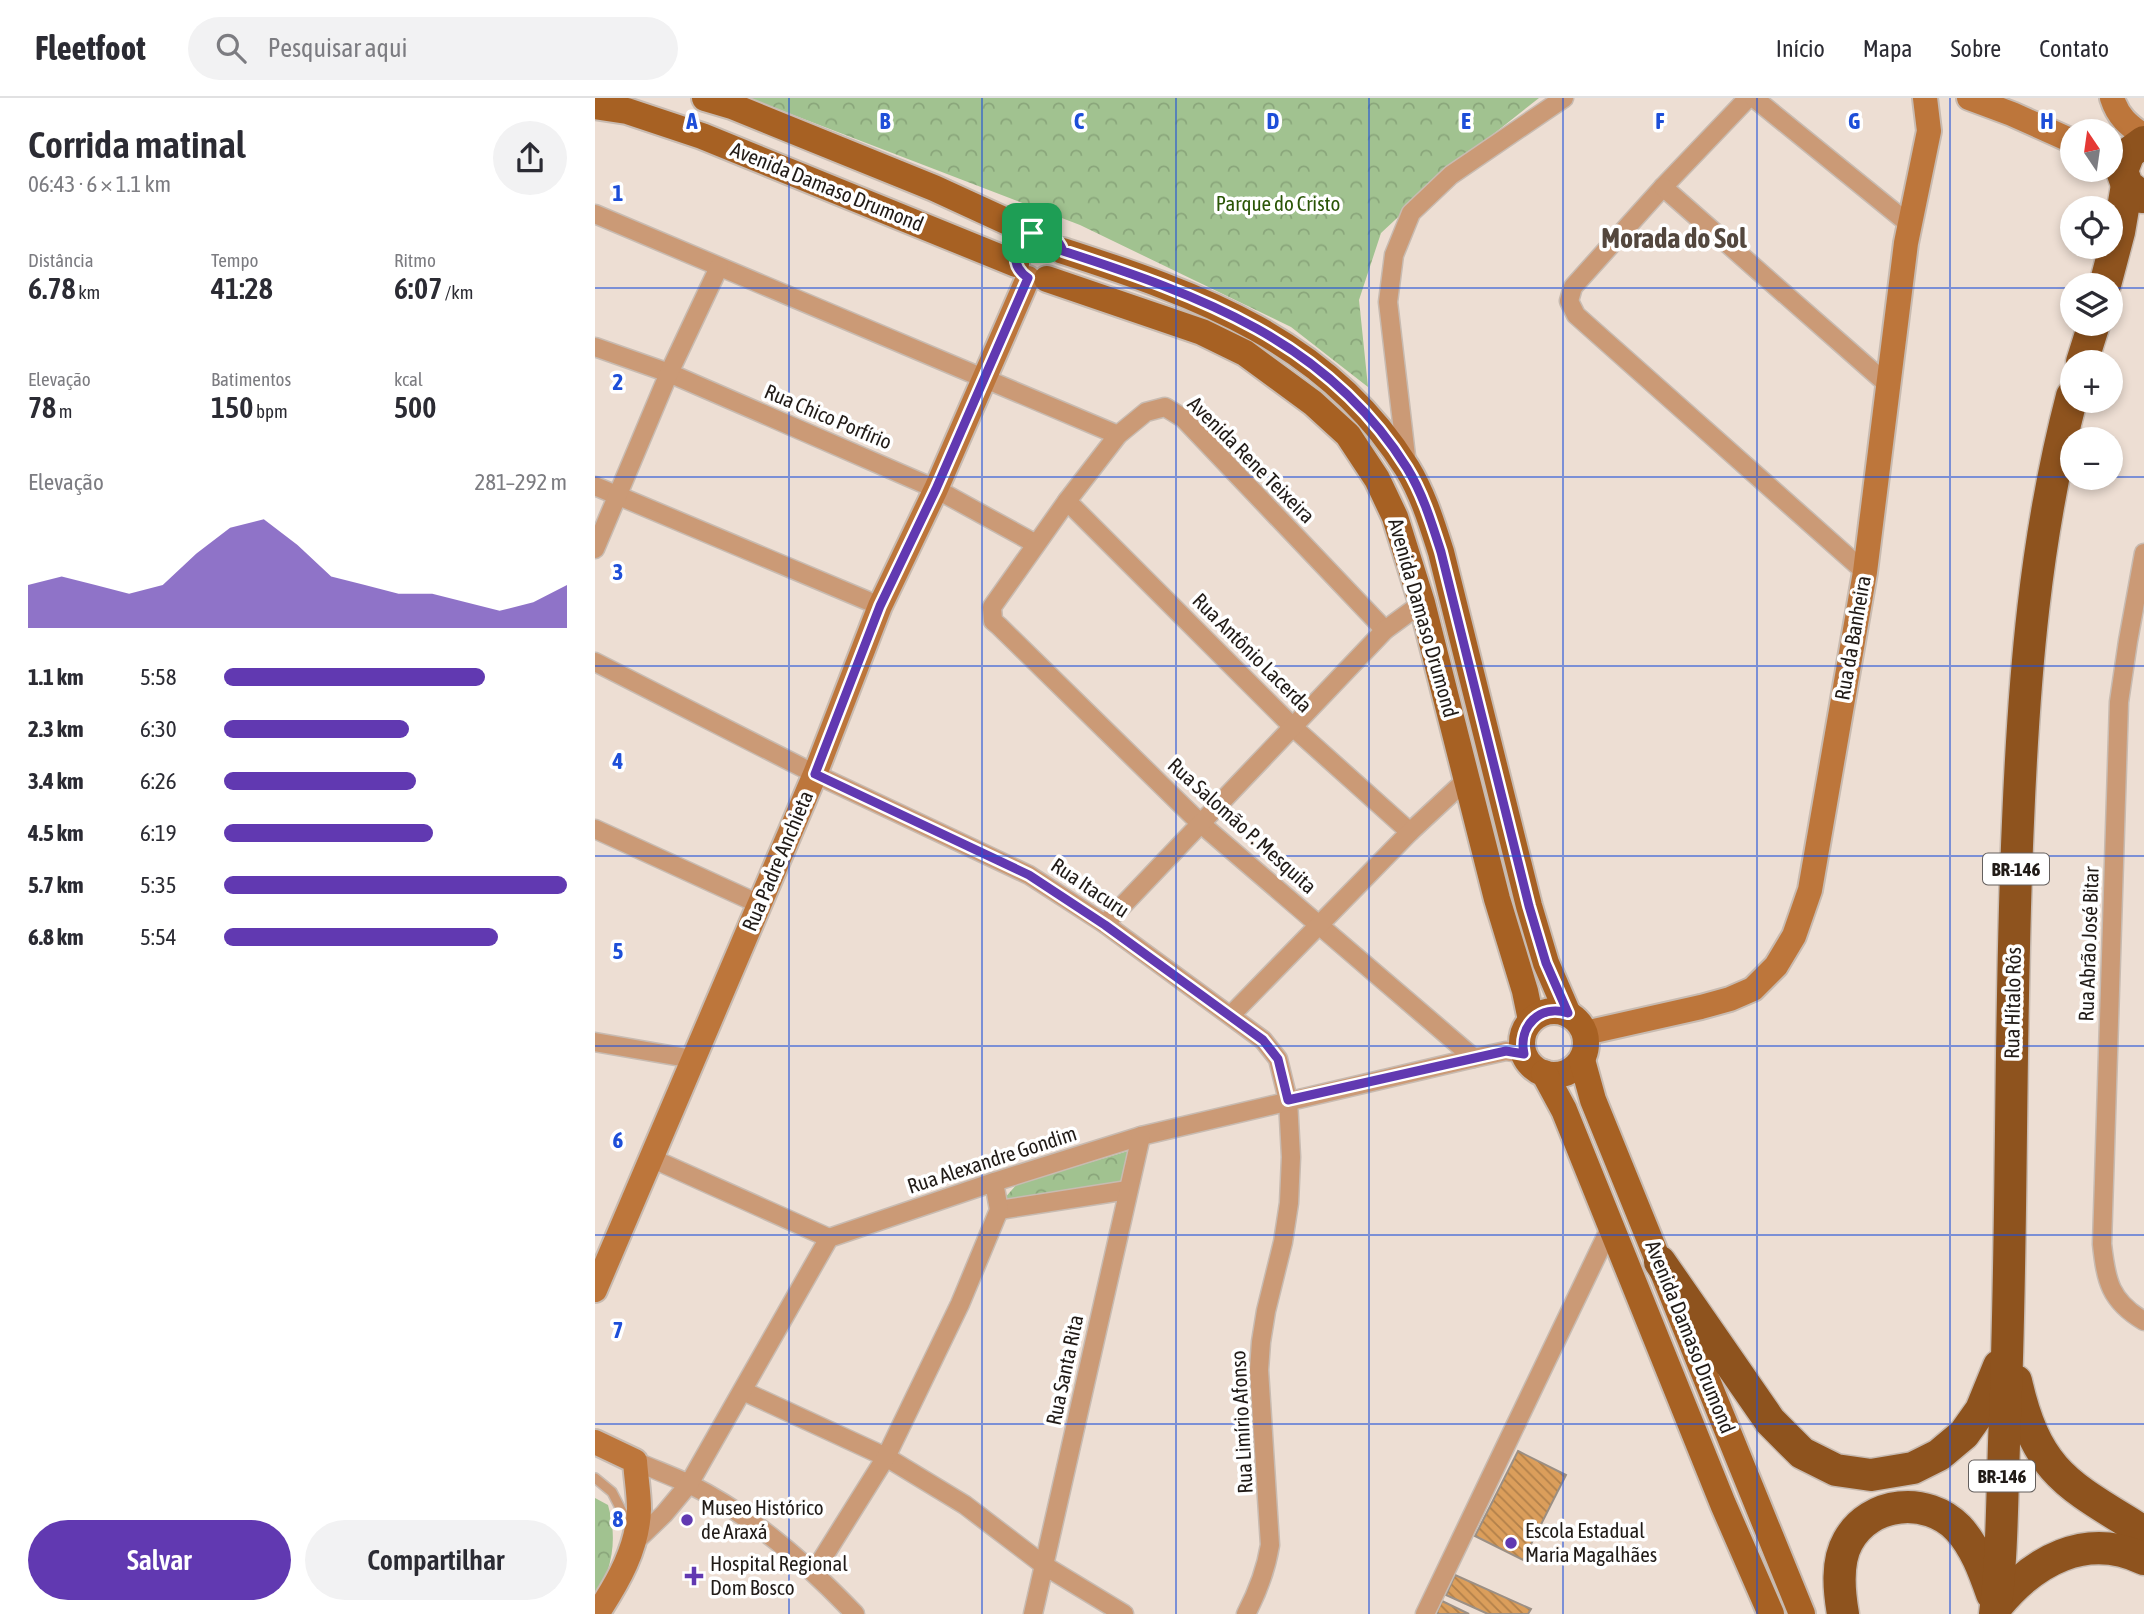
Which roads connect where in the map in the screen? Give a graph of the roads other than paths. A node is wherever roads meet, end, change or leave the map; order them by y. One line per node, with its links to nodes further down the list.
1 (705, 98): 17 (main road, Avenida Damaso Drumond)
2 (1564, 98): 29 (street)
3 (1748, 98): 13 (street)
4 (1754, 98): 15 (street)
5 (1925, 98): 15 (main road, Rua da Banheira)
6 (1969, 98): 9 (main road)
7 (2112, 98): 10 (main road)
8 (595, 106): 22 (main road, Avenida Damaso Drumond)
9 (2060, 136)
10 (2144, 136)
11 (2144, 142): 12 (highway)
12 (2126, 180): 20 (highway)
13 (1663, 187): 26 (street); 37 (street)
14 (595, 214): 19 (street)
15 (1909, 224): 26 (main road, Rua da Banheira)
16 (2144, 226): 21 (highway)
17 (1032, 233): 18 (main road); 22 (main road)
18 (1063, 251): 22 (main road); 29 (main road, Avenida Damaso Drumond)
19 (719, 267): 24 (street); 25 (street)
20 (2109, 273)
21 (2112, 273)
22 (1031, 274): 25 (main road, Rua Padre Anchieta); 38 (main road, Avenida Damaso Drumond)
23 (595, 347): 24 (street, Rua Chico Porfírio)
24 (669, 373): 31 (street, Rua Chico Porfírio); 32 (street)
25 (986, 379): 28 (street); 31 (main road, Rua Padre Anchieta)
26 (1887, 384): 37 (main road, Rua da Banheira)
27 (2068, 413): 72 (highway, Rua Hítalo Rós / BR-146)
28 (1118, 435): 33 (street, Avenida Rene Teixeira); 41 (street, Avenida Rene Teixeira)
29 (1408, 469): 54 (main road, Avenida Damaso Drumond)
30 (595, 486): 32 (street)
31 (936, 489): 34 (street, Rua Chico Porfírio); 39 (main road, Rua Padre Anchieta)
32 (618, 496): 35 (street); 39 (street)
33 (1066, 501): 34 (street, Avenida Rene Teixeira); 43 (street, Rua Antônio Lacerda)
34 (1036, 544): 40 (street, Avenida Rene Teixeira)
35 (595, 549)
36 (2143, 563): 71 (street, Rua Abrão José Bitar)
37 (1865, 572): 54 (main road, Rua da Banheira)
38 (1422, 603): 41 (street); 45 (main road, Avenida Damaso Drumond)
39 (880, 606): 44 (main road, Rua Padre Anchieta)
40 (992, 615): 46 (street, Rua Salomão P. Mesquita)
41 (1385, 630): 43 (street)
42 (595, 662): 44 (street, Rua Itacuru)
43 (1294, 728): 46 (street); 48 (street, Rua Antônio Lacerda)
44 (815, 774): 49 (main road, Rua Padre Anchieta); 50 (street, Rua Itacuru)
45 (1468, 778): 48 (street); 53 (main road, Avenida Damaso Drumond)
46 (1200, 823): 50 (street); 51 (street, Rua Salomão P. Mesquita)
47 (595, 829): 49 (street)
48 (1410, 832): 51 (street)
49 (759, 904): 58 (main road, Rua Padre Anchieta)
50 (1105, 925): 52 (street, Rua Itacuru)
51 (1319, 925): 52 (street); 57 (street, Rua Salomão P. Mesquita)
52 (1231, 1015): 61 (street, Rua Itacuru)
53 (1531, 1020): 54 (main road); 56 (main road)
54 (1577, 1023): 59 (main road)
55 (595, 1042): 58 (street)
56 (1524, 1054): 57 (street, Rua Alexandre Gondim); 60 (main road)
57 (1474, 1058): 61 (street, Rua Alexandre Gondim)
58 (693, 1059): 63 (main road, Rua Padre Anchieta)
59 (1582, 1060): 60 (main road); 69 (main road, Avenida Damaso Drumond)
60 (1544, 1073): 67 (main road, Avenida Damaso Drumond)
61 (1288, 1100): 62 (street, Rua Alexandre Gondim); 89 (street, Rua Limírio Afonso)
62 (1141, 1136): 64 (street, Rua Alexandre Gondim); 65 (street, Rua Santa Rita)
63 (651, 1158): 68 (street); 70 (main road, Rua Padre Anchieta)
64 (994, 1182): 66 (street); 68 (street, Rua Alexandre Gondim)
65 (1128, 1190): 66 (street); 82 (street, Rua Santa Rita)
66 (999, 1210): 75 (street)
67 (1611, 1226): 90 (street); 91 (main road, Avenida Damaso Drumond)
68 (829, 1238): 73 (street)
69 (1660, 1262): 72 (highway); 92 (main road, Avenida Damaso Drumond)
70 (595, 1290)
71 (2144, 1321)
72 (2008, 1346): 79 (highway); 84 (highway, Rua Hítalo Rós / BR-146)
73 (743, 1391): 75 (street); 78 (street)
74 (595, 1442): 76 (main road)
75 (886, 1457): 82 (street); 83 (street)
76 (635, 1461): 78 (street); 80 (main road)
77 (595, 1478): 80 (lane)
78 (689, 1484): 80 (street); 83 (street)
79 (2144, 1532)
80 (635, 1542): 85 (main road)
81 (2144, 1559): 84 (highway)
82 (1045, 1566): 87 (street, Rua Santa Rita); 88 (street)
83 (814, 1572): 86 (street)
84 (1996, 1610): 93 (highway)
85 (597, 1614)
86 (855, 1614)
87 (1033, 1614)
88 (1124, 1614)
89 (1245, 1614)
90 (1425, 1614)
91 (1771, 1614)
92 (1802, 1614)
93 (1843, 1614)

